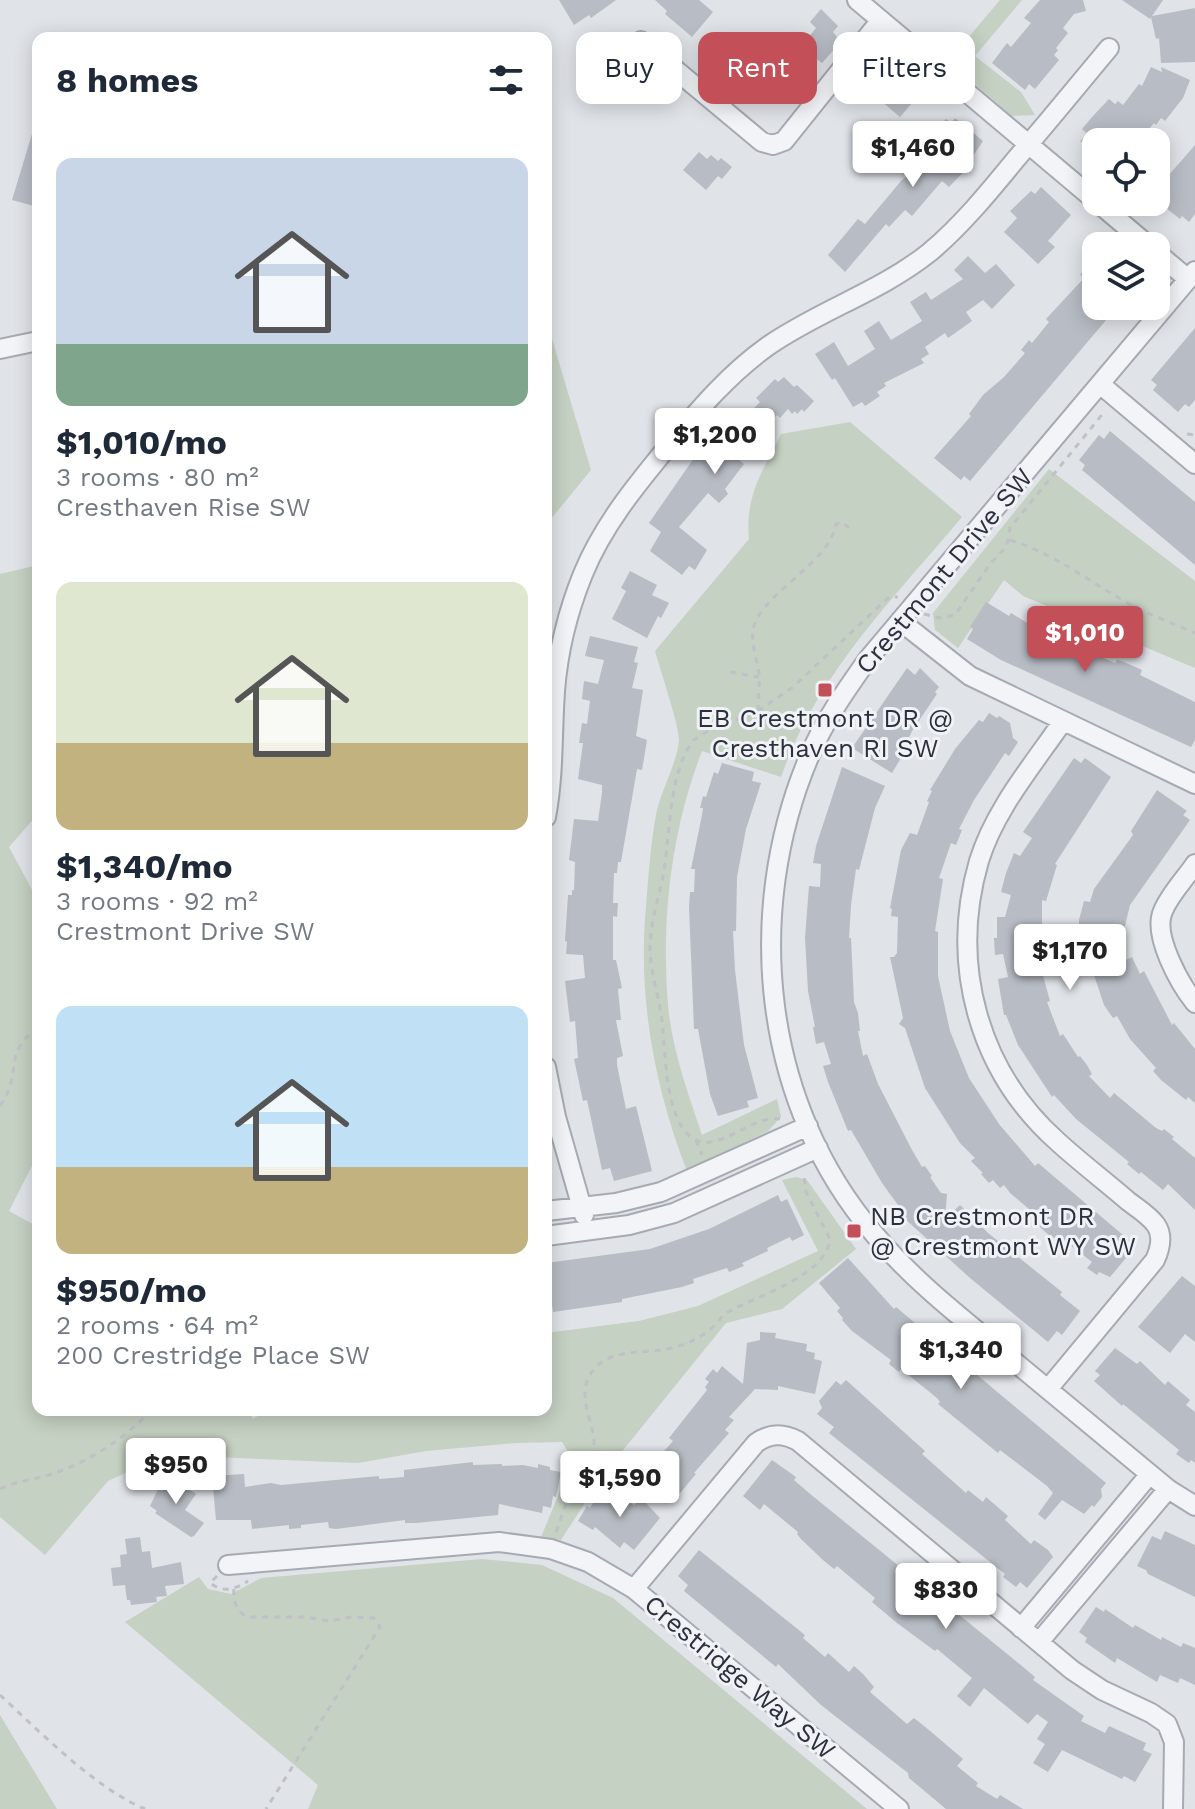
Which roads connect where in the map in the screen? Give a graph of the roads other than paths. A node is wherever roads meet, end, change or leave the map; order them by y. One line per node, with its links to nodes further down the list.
1 (857, 0): 2 (street)
2 (881, 20): 4 (street); 5 (street)
3 (1109, 48): 5 (street)
4 (682, 75)
5 (1029, 145): 6 (street); 17 (street)
6 (1082, 190)
7 (1113, 216): 8 (street)
8 (1132, 232)
9 (1170, 261): 10 (street)
10 (1192, 275): 13 (street, Crestmont Drive SW)
11 (32, 342): 12 (street)
12 (0, 349)
13 (1100, 384): 14 (street); 15 (street, Crestmont Drive SW)
14 (1195, 464)
15 (900, 621): 16 (street); 22 (street, Crestmont Drive SW)
16 (1063, 721): 18 (street); 28 (street)
17 (552, 767)
18 (1195, 784)
19 (1195, 864): 20 (street)
20 (1195, 1003)
21 (552, 1097): 24 (street)
22 (808, 1126): 23 (street, Crestmont Drive SW); 24 (street)
23 (818, 1148): 26 (street); 28 (street, Crestmont Drive SW)
24 (581, 1207): 25 (street); 26 (street)
25 (552, 1210)
26 (588, 1231): 27 (street)
27 (552, 1235)
28 (1048, 1389): 29 (street, Crestmont Drive SW)
29 (1150, 1474): 30 (street, Crestmont Drive SW); 34 (street)
30 (1168, 1489): 31 (street, Crestmont Drive SW); 35 (street)
31 (1195, 1506)
32 (228, 1565): 33 (street)
33 (634, 1589): 34 (street, Crestridge Way SW); 36 (street, Crestridge Way SW)
34 (1021, 1628): 35 (street, Crestridge Way SW)
35 (1039, 1642): 37 (street, Crestridge Way SW)
36 (899, 1809)
37 (1173, 1809)

